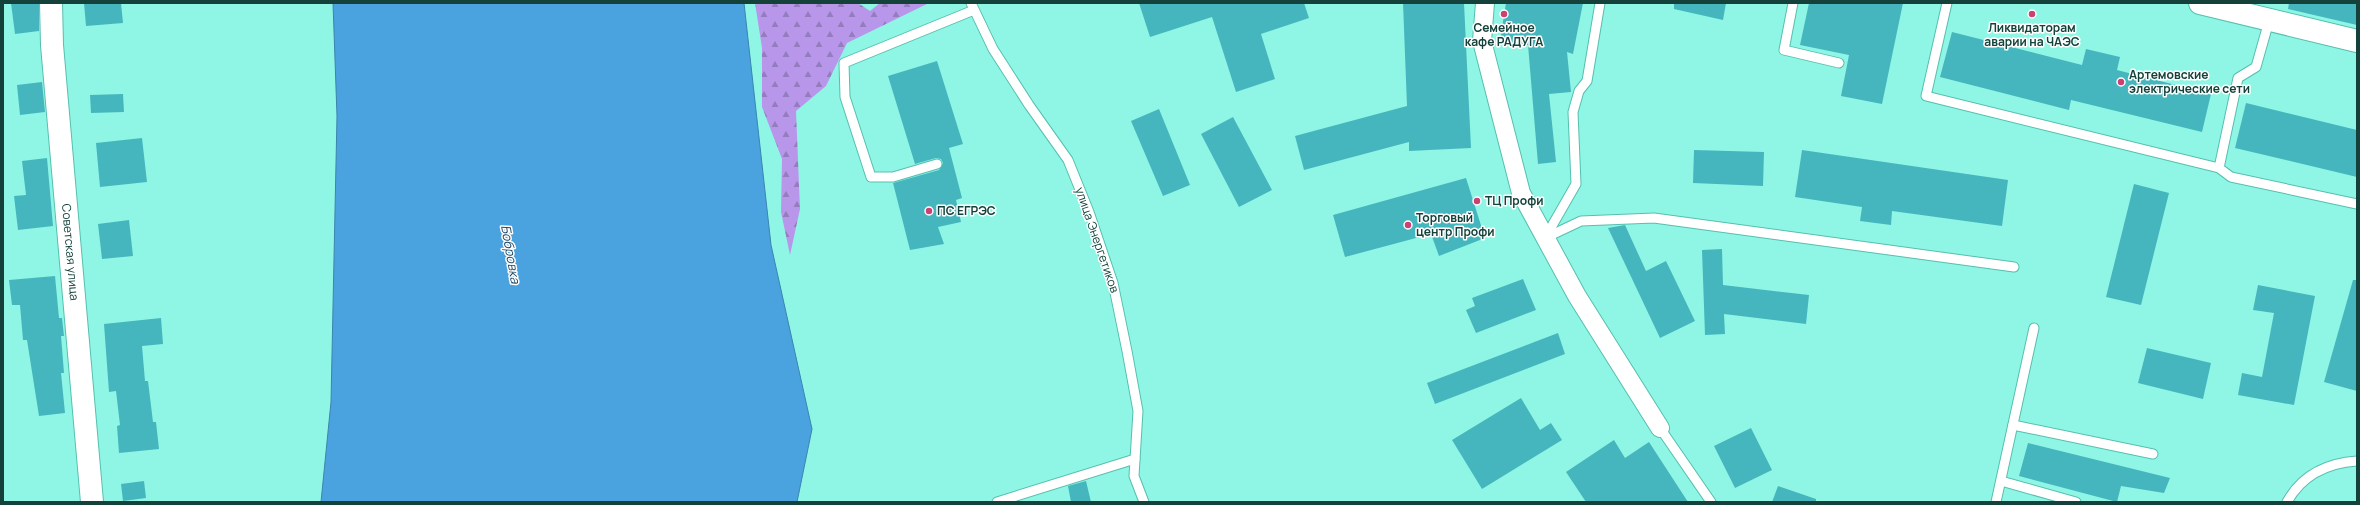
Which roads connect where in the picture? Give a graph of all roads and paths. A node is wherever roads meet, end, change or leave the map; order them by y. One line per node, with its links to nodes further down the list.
1 (51, 3): 23 (street, Советская улица)
2 (1485, 3): 14 (street)
3 (1600, 3): 14 (lane)
4 (1793, 3): 10 (lane)
5 (1947, 3): 12 (lane)
6 (2200, 3): 8 (street)
7 (973, 6): 11 (lane); 20 (lane, улица Энергетиков)
8 (2270, 21): 9 (street); 12 (lane)
9 (2357, 41)
10 (1839, 63)
11 (937, 164)
12 (2219, 168): 13 (lane)
13 (2357, 204)
14 (1546, 238): 15 (lane); 18 (street)
15 (2014, 267)
16 (2034, 328): 17 (lane)
17 (2013, 425): 19 (lane); 22 (lane)
18 (1660, 428): 26 (lane)
19 (2153, 454)
20 (1135, 459): 24 (lane); 25 (lane, улица Энергетиков)
21 (2357, 461): 29 (lane)
22 (2000, 480): 27 (lane); 28 (lane)
23 (92, 502)
24 (997, 502)
25 (1144, 502)
26 (1711, 502)
27 (1996, 502)
28 (2076, 502)
29 (2287, 502)

